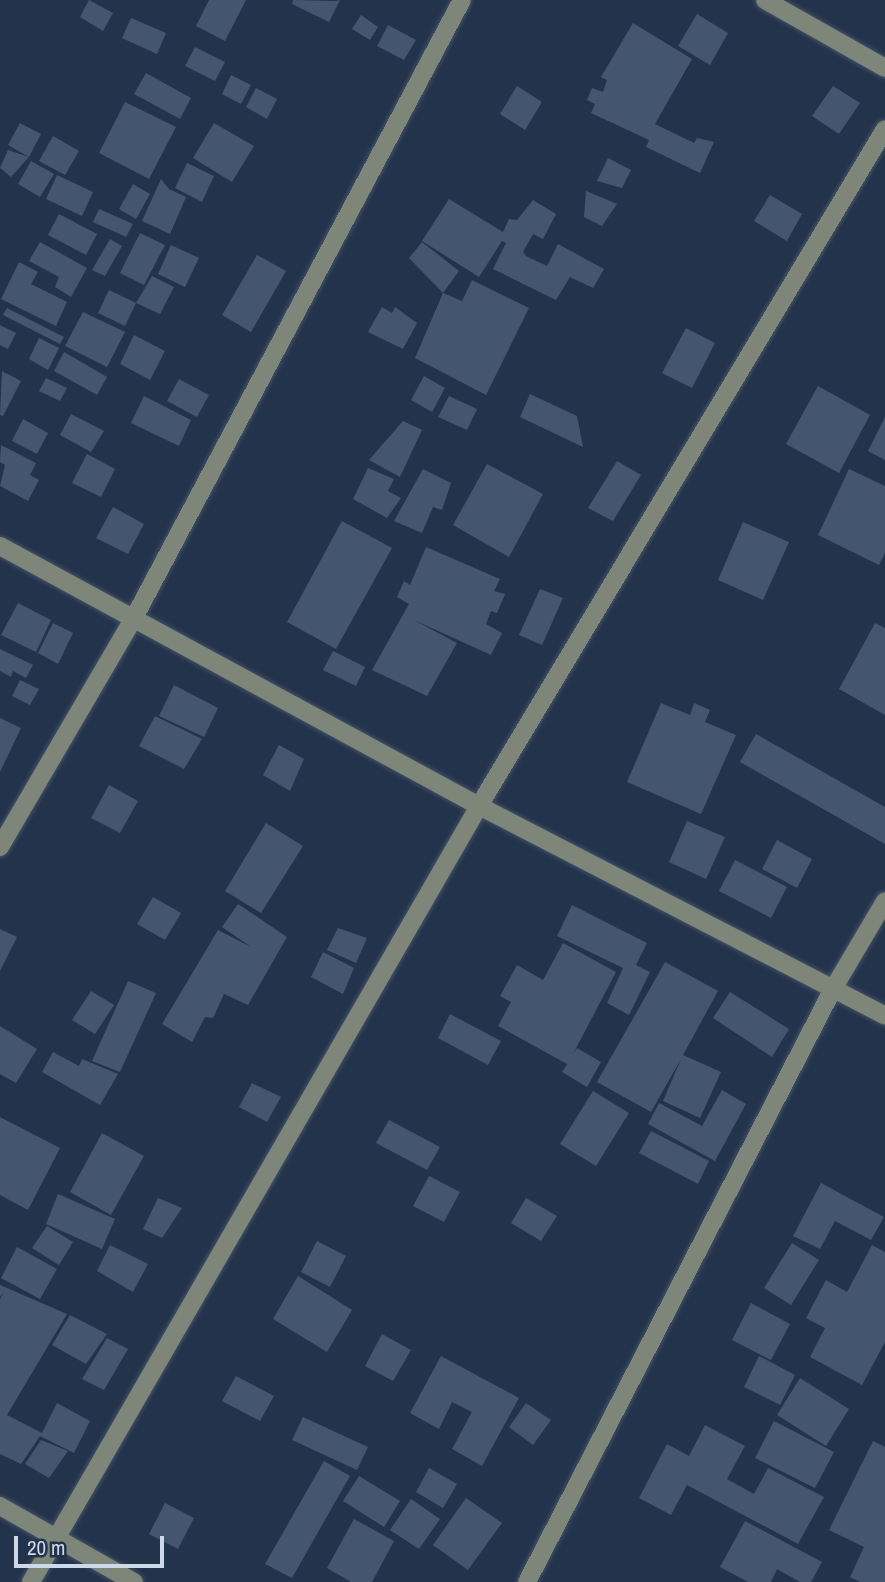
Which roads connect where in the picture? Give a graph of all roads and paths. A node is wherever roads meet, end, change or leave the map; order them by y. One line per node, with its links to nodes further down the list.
1 (462, 0): 6 (street)
2 (765, 0): 3 (street)
3 (885, 68)
4 (885, 129): 7 (street)
5 (0, 546): 6 (street)
6 (135, 616): 7 (street); 8 (street)
7 (479, 806): 10 (street); 13 (street)
8 (0, 847)
9 (885, 901): 10 (street)
10 (833, 989): 11 (street); 16 (street)
11 (885, 1016)
12 (0, 1506): 13 (street)
13 (56, 1538): 14 (street); 15 (street)
14 (31, 1582)
15 (134, 1582)
16 (527, 1582)

